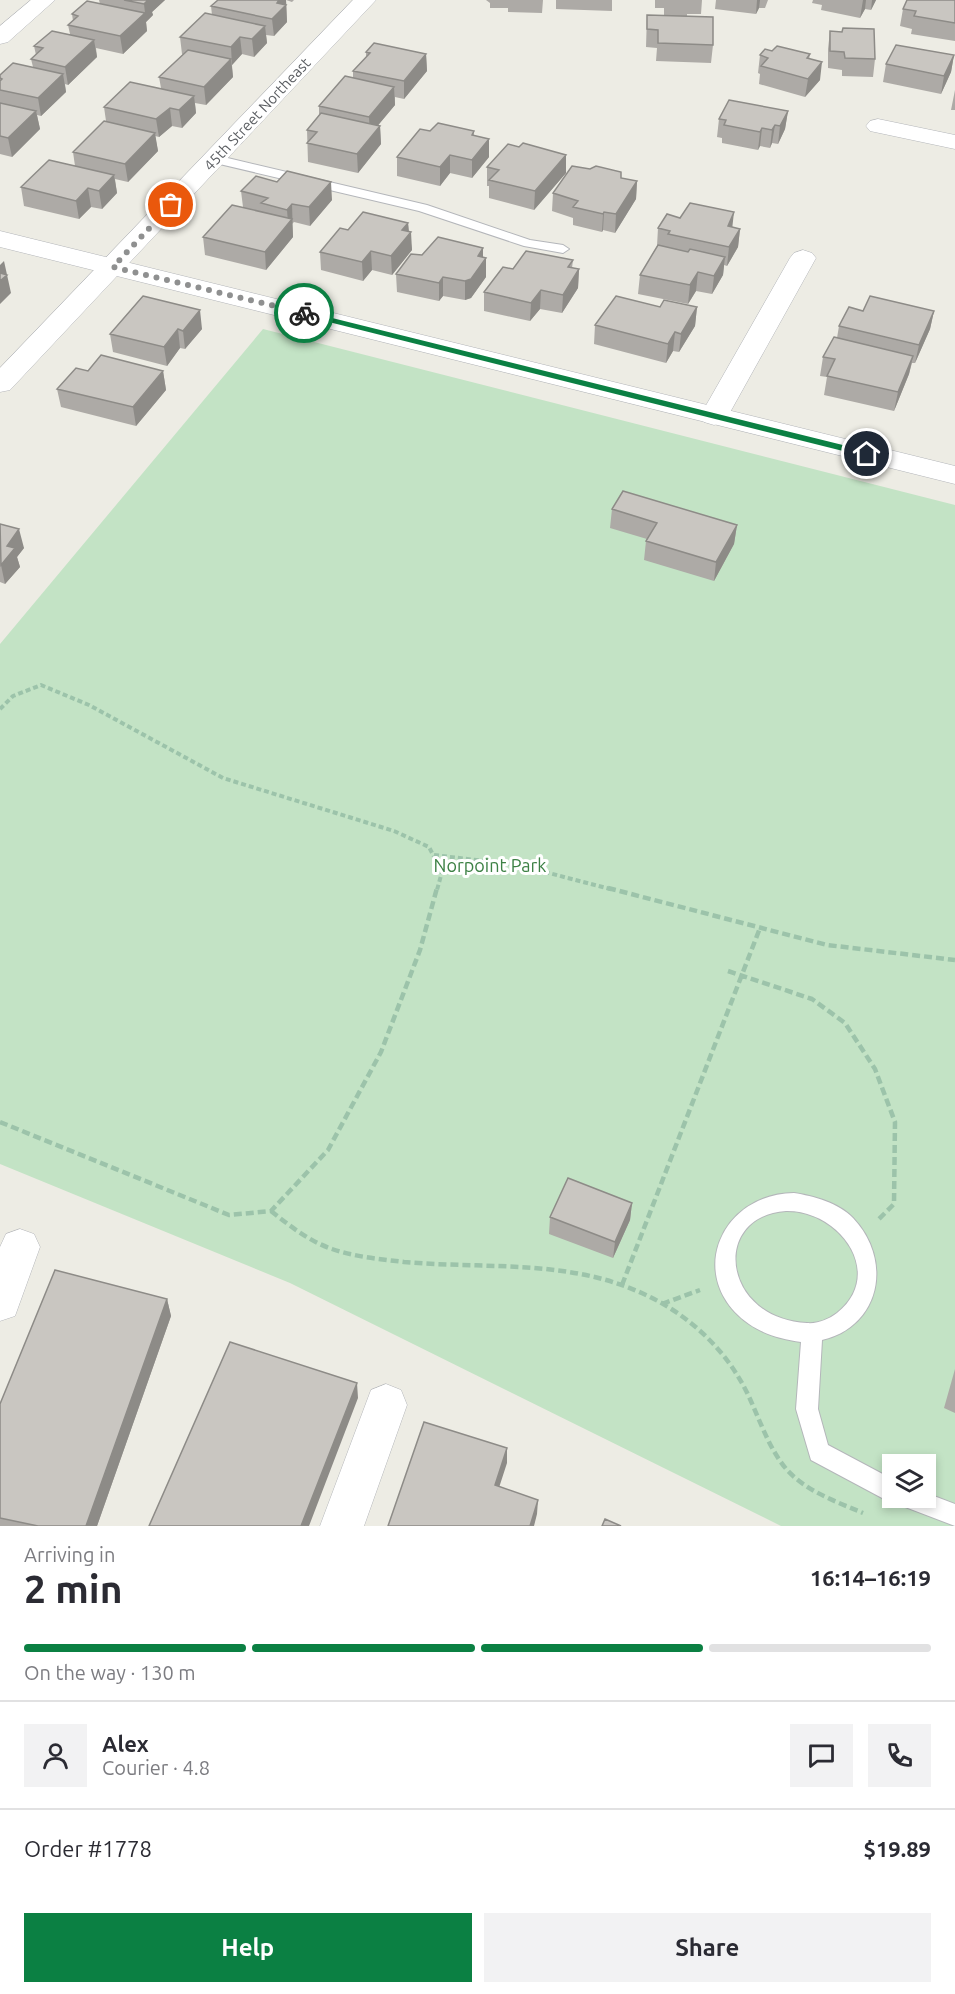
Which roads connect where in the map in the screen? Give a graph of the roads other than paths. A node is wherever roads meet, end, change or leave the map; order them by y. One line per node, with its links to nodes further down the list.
1 (44, 0): 3 (street)
2 (365, 0): 6 (street, 45th Street Northeast)
3 (0, 38)
4 (878, 126): 5 (street)
5 (955, 142)
6 (214, 159): 8 (lane); 10 (street, 45th Street Northeast)
7 (0, 239): 10 (street)
8 (563, 249)
9 (803, 258): 12 (street)
10 (113, 267): 11 (street, 45th Street Northeast); 12 (street)
11 (0, 384)
12 (714, 416): 13 (street)
13 (955, 475)
14 (20, 1247): 15 (street)
15 (0, 1302)
16 (812, 1333): 16 (lane); 18 (lane)
17 (386, 1405): 21 (street)
18 (882, 1486)
19 (936, 1508): 20 (lane)
20 (955, 1515)
21 (342, 1526)

